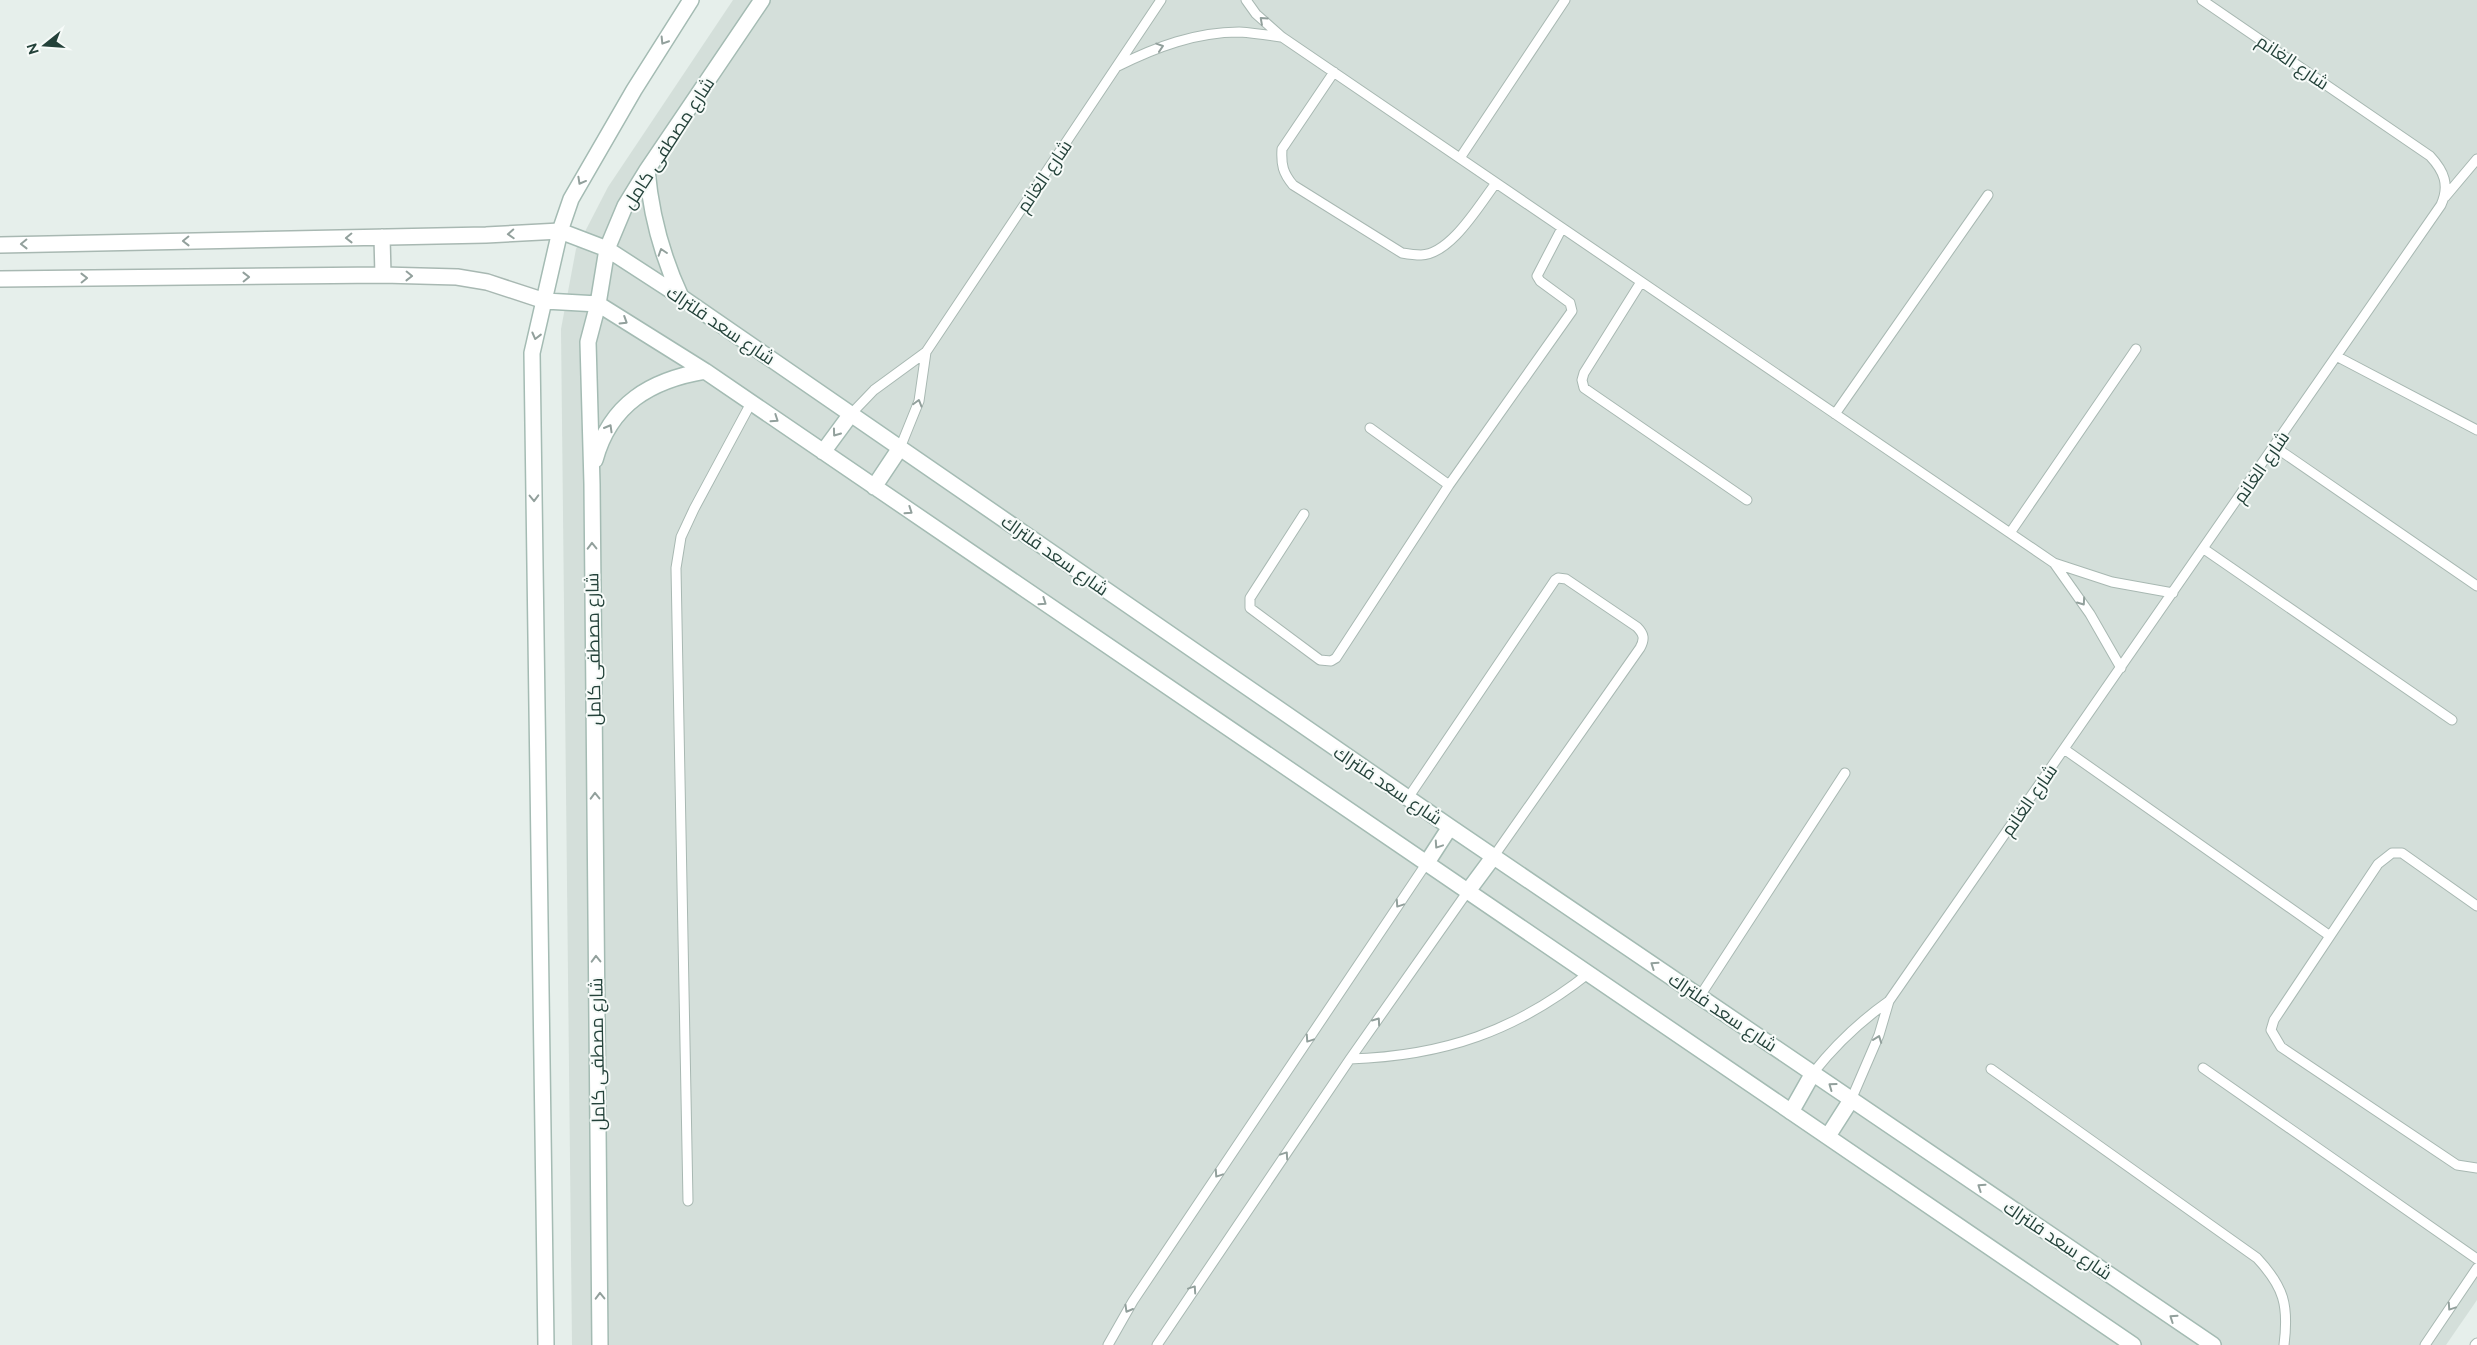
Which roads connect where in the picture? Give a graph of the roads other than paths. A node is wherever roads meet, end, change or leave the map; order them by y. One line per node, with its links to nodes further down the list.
1 (691, 0): 17 (street, one-way to 17)
2 (762, 0): 12 (street, شارع مصطفى كامل)
3 (1161, 0): 8 (lane, شارع الغانم)
4 (1246, 0): 7 (lane, one-way to 4)
5 (1565, 0): 10 (lane)
6 (2202, 0): 15 (lane, شارع الغانم)
7 (1282, 37): 8 (lane, one-way to 7); 9 (lane)
8 (1116, 67): 28 (lane, شارع الغانم)
9 (1334, 72): 10 (lane); 13 (lane)
10 (1460, 158): 13 (lane)
11 (2477, 159): 15 (lane)
12 (646, 170): 20 (street, شارع مصطفى كامل); 24 (street, one-way to 12)
13 (1496, 183): 16 (lane)
14 (1988, 195): 33 (lane)
15 (2445, 197): 29 (lane, شارع الغانم)
16 (1562, 228): 23 (lane); 40 (lane)
17 (560, 231): 18 (street, one-way to 18); 20 (street, شارع سعد فلتراك); 25 (street)
18 (382, 237): 19 (street, one-way to 19); 21 (street)
19 (0, 245)
20 (607, 249): 24 (street, شارع سعد فلتراك); 26 (street, شارع مصطفى كامل)
21 (383, 275): 22 (street, one-way to 21); 25 (street, one-way to 25)
22 (0, 279)
23 (1641, 282): 33 (lane); 42 (lane)
24 (681, 297): 32 (street, شارع سعد فلتراك)
25 (545, 301): 26 (street); 74 (street, one-way to 74)
26 (598, 304): 30 (street, one-way to 30); 39 (street, شارع مصطفى كامل)
27 (2136, 349): 44 (lane)
28 (926, 352): 32 (lane, شارع الغانم); 37 (lane, شارع الغانم, one-way to 28)
29 (2338, 357): 35 (lane); 36 (lane, شارع الغانم)
30 (705, 371): 31 (street); 39 (street, one-way to 30)
31 (752, 403): 38 (street, one-way to 38); 71 (lane)
32 (850, 414): 37 (street, شارع سعد فلتراك); 38 (street, one-way to 38)
33 (1835, 414): 44 (lane)
34 (1370, 428): 40 (lane)
35 (2477, 430)
36 (2275, 447): 45 (lane, شارع الغانم); 47 (lane)
37 (900, 448): 41 (street); 53 (street, شارع سعد فلتراك)
38 (823, 452): 41 (street)
39 (592, 473): 75 (street, شارع مصطفى كامل, one-way to 39)
40 (1449, 485): 43 (lane)
41 (874, 487): 56 (street, one-way to 56)
42 (1747, 500)
43 (1304, 514)
44 (2010, 533): 46 (lane)
45 (2204, 549): 48 (lane, شارع الغانم); 50 (lane)
46 (2054, 563): 48 (lane); 49 (lane, one-way to 49)
47 (2477, 586)
48 (2173, 593): 49 (lane, شارع الغانم)
49 (2121, 668): 51 (lane, شارع الغانم)
50 (2452, 720)
51 (2064, 749): 59 (lane); 62 (lane, شارع الغانم)
52 (1845, 773): 61 (lane)
53 (1408, 798): 54 (street, شارع سعد فلتراك); 55 (lane)
54 (1450, 827): 55 (street, شارع سعد فلتراك); 56 (street, one-way to 56)
55 (1494, 856): 57 (street); 61 (street, شارع سعد فلتراك, one-way to 55)
56 (1426, 864): 57 (street); 76 (lane, one-way to 76)
57 (1468, 891): 60 (street); 63 (lane, one-way to 57)
58 (2477, 906): 59 (lane)
59 (2330, 936): 70 (lane)
60 (1590, 974): 63 (lane); 68 (street)
61 (1700, 996): 66 (street, شارع سعد فلتراك)
62 (1890, 1001): 66 (lane, شارع الغانم); 67 (lane, شارع الغانم, one-way to 62)
63 (1350, 1060): 77 (lane, one-way to 63)
64 (2203, 1068): 72 (lane)
65 (1992, 1070): 80 (lane)
66 (1813, 1073): 67 (street, شارع سعد فلتراك, one-way to 66); 68 (street)
67 (1851, 1100): 69 (street); 79 (street, شارع سعد فلتراك, one-way to 67)
68 (1791, 1112): 69 (street)
69 (1828, 1136): 78 (street)
70 (2477, 1168)
71 (688, 1201)
72 (2477, 1259)
73 (2477, 1268): 81 (lane, one-way to 81)
74 (546, 1345)
75 (600, 1345)
76 (1108, 1345)
77 (1157, 1345)
78 (2133, 1345)
79 (2214, 1345)
80 (2284, 1345)
81 (2425, 1345)

